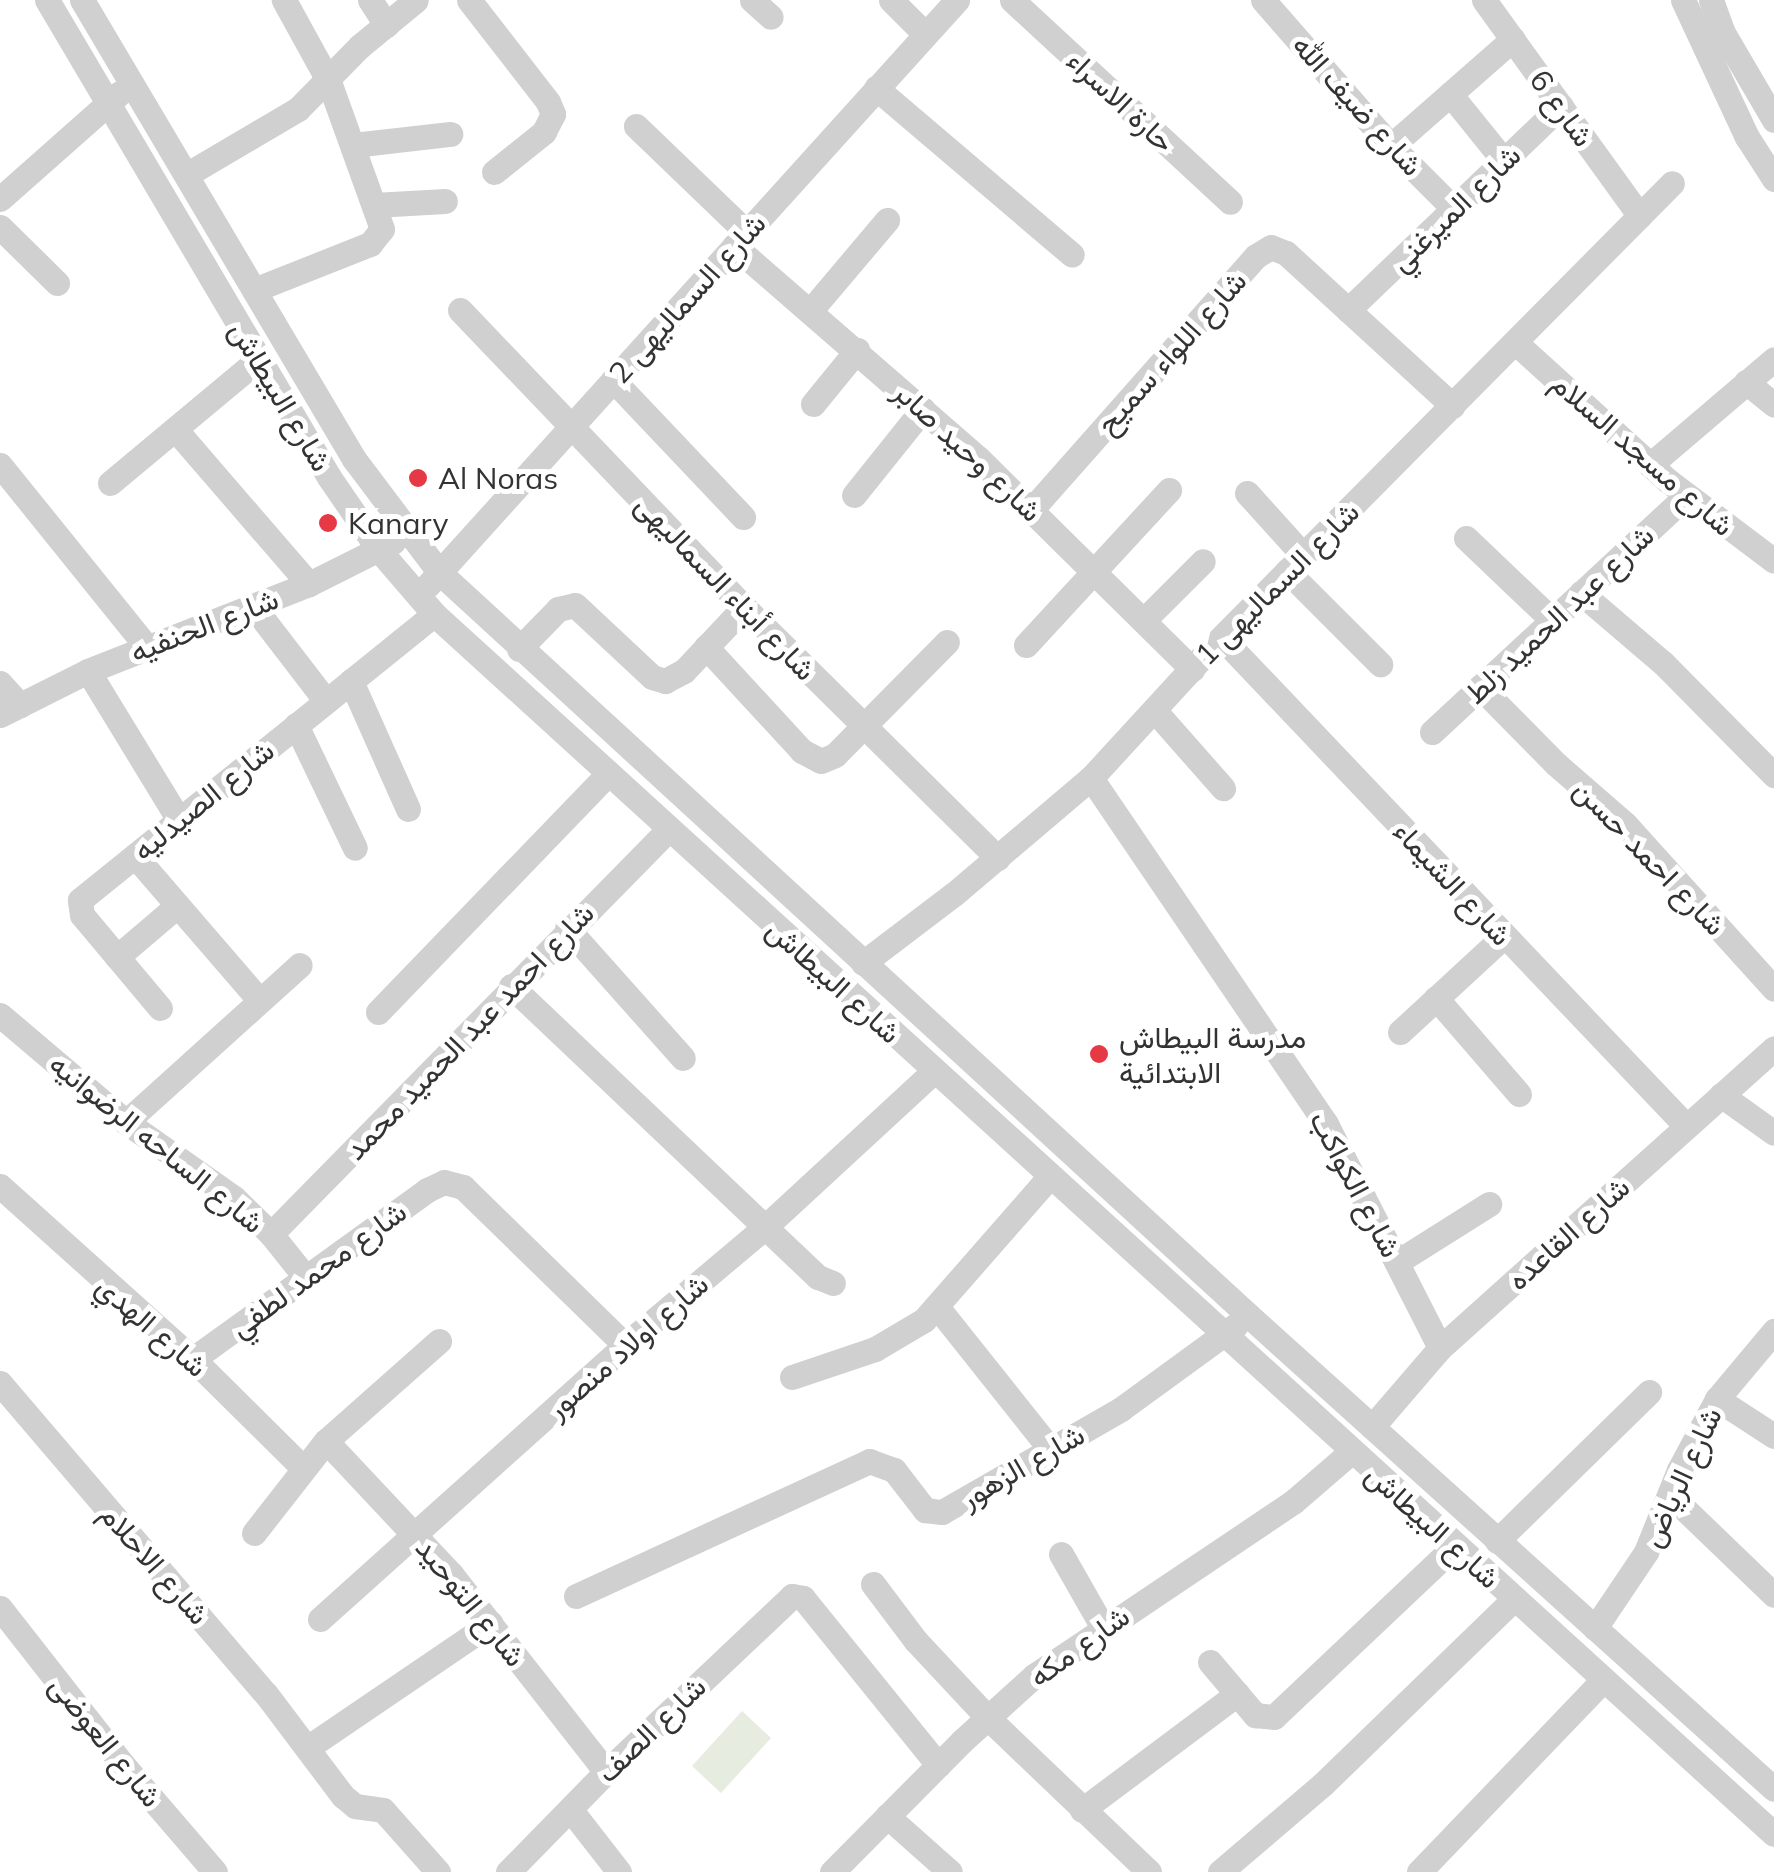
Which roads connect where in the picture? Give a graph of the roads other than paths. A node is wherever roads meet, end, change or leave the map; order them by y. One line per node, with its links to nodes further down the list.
1 (47, 0): 21 (street, شارع البيطاش)
2 (82, 0): 18 (street, شارع البيطاش)
3 (284, 0): 17 (street)
4 (370, 0): 14 (street)
5 (416, 0): 14 (street)
6 (469, 0): 29 (street)
7 (891, 0): 15 (street)
8 (957, 0): 15 (street, شارع السماليهى 2)
9 (1012, 0): 35 (street, حارة الاسراء)
10 (1262, 0): 27 (street, شارع ضيف الله)
11 (1484, 0): 16 (street, شارع 6)
12 (1683, 0): 31 (street)
13 (1711, 0): 23 (street)
14 (386, 25): 17 (street)
15 (926, 34): 19 (street, شارع السماليهى 2)
16 (1513, 40): 20 (street); 22 (street, شارع 6)
17 (328, 82): 26 (street); 30 (street)
18 (132, 83): 21 (street); 30 (street, شارع البيطاش)
19 (876, 88): 41 (street, شارع السماليهى 2); 42 (street)
20 (1450, 94): 27 (street); 28 (street)
21 (108, 103): 33 (street); 50 (street, شارع البيطاش)
22 (1562, 106): 28 (street, شارع الميرغني); 38 (street, شارع 6)
23 (1774, 120)
24 (636, 126): 41 (street, شارع وحيد صابر)
25 (450, 134): 26 (street)
26 (352, 145): 36 (street)
27 (1391, 146): 37 (street, شارع ضيف الله)
28 (1504, 161): 37 (street, شارع الميرغني)
29 (494, 172)
30 (186, 175): 44 (street, شارع البيطاش)
31 (1774, 179)
32 (1672, 184): 38 (street, شارع السماليهى 1)
33 (0, 198)
34 (446, 201): 36 (street)
35 (1230, 202)
36 (374, 205): 44 (street)
37 (1454, 209): 47 (street, شارع الميرغني)
38 (1640, 216): 48 (street, شارع السماليهى 1)
39 (887, 220): 46 (street)
40 (0, 227): 43 (street)
41 (740, 239): 46 (street, شارع وحيد صابر); 52 (street, شارع السماليهى 2)
42 (1072, 255)
43 (58, 283)
44 (254, 290): 69 (street, شارع البيطاش)
45 (460, 310): 58 (street, شارع أبناء السماليهى)
46 (811, 310): 49 (street, شارع وحيد صابر)
47 (1348, 310): 56 (street, شارع اللواء سميح); 67 (street, شارع اللواء سميح)
48 (1516, 342): 56 (street, شارع السماليهى 1); 61 (street, شارع مسجد السلام)
49 (857, 350): 54 (street); 57 (street, شارع وحيد صابر)
50 (259, 359): 59 (street); 71 (street, شارع البيطاش)
51 (1774, 359): 53 (street)
52 (613, 380): 58 (street, شارع السماليهى 2); 68 (street)
53 (1746, 382): 55 (street); 61 (street)
54 (814, 404)
55 (1774, 404)
56 (1453, 406): 74 (street, شارع السماليهى 1)
57 (923, 408): 65 (street); 67 (street, شارع وحيد صابر)
58 (570, 427): 76 (street, شارع السماليهى 2); 81 (street, شارع أبناء السماليهى)
59 (175, 429): 62 (street); 77 (street)
60 (0, 464): 87 (street)
61 (1650, 465): 66 (street, شارع مسجد السلام)
62 (110, 483)
63 (1169, 490): 75 (street)
64 (1247, 493): 74 (street)
65 (854, 495)
66 (1686, 496): 73 (street, شارع مسجد السلام); 78 (street, شارع عبد الحميد زلط)
67 (1032, 509): 75 (street, شارع وحيد صابر)
68 (743, 517)
69 (407, 534): 71 (street, شارع الحنفيه); 76 (street, شارع البيطاش)
70 (1466, 538): 83 (street)
71 (379, 550): 77 (street, شارع الحنفيه); 79 (street, شارع البيطاش)
72 (1203, 561): 82 (street)
73 (1774, 561)
74 (1295, 563): 84 (street, شارع السماليهى 1); 90 (street)
75 (1095, 570): 82 (street, شارع وحيد صابر); 86 (street)
76 (440, 573): 79 (street, شارع السماليهى 2); 89 (street, شارع البيطاش)
77 (308, 584): 80 (street, شارع الحنفيه)
78 (1581, 594): 83 (street, شارع عبد الحميد زلط); 103 (street)
79 (426, 605): 93 (street, شارع الصيدليه); 102 (street, شارع البيطاش)
80 (253, 606): 87 (street, شارع الحنفيه); 96 (street)
81 (744, 606): 88 (street); 100 (street, شارع أبناء السماليهى)
82 (1144, 620): 91 (street, شارع وحيد صابر)
83 (1552, 620): 95 (street, شارع عبد الحميد زلط)
84 (1222, 638): 91 (street, شارع السماليهى 1); 115 (street, شارع الشيماء)
85 (947, 642): 100 (street)
86 (1026, 645)
87 (147, 647): 92 (street, شارع الحنفيه)
88 (706, 648): 89 (street); 100 (street)
89 (518, 649): 108 (street, شارع البيطاش)
90 (1380, 664)
91 (1192, 669): 98 (street, شارع السماليهى 1)
92 (88, 672): 97 (street, شارع الحنفيه); 107 (street)
93 (351, 681): 96 (street, شارع الصيدليه); 106 (street)
94 (0, 682): 97 (street)
95 (1480, 687): 101 (street, شارع عبد الحميد زلط); 120 (street, شارع احمد حسن)
96 (326, 702): 99 (street, شارع الصيدليه)
97 (10, 710)
98 (1155, 711): 104 (street, شارع السماليهى 1); 105 (street)
99 (296, 726): 107 (street, شارع الصيدليه); 110 (street)
100 (864, 728): 112 (street, شارع أبناء السماليهى)
101 (1432, 732)
102 (608, 774): 109 (street, شارع البيطاش); 124 (street)
103 (1774, 776)
104 (1090, 778): 112 (street, شارع السماليهى 1); 140 (street, شارع الكواكب)
105 (1223, 788)
106 (408, 809)
107 (179, 820): 111 (street, شارع الصيدليه)
108 (710, 824): 109 (street, شارع احمد عبد الحميد محمد); 117 (street, شارع البيطاش)
109 (677, 838): 114 (street, شارع احمد عبد الحميد محمد); 129 (street, شارع البيطاش)
110 (355, 848)
111 (134, 856): 113 (street); 116 (street, شارع الصيدليه)
112 (998, 858): 117 (street, شارع السماليهى 1)
113 (178, 906): 116 (street); 122 (street)
114 (567, 928): 119 (street, شارع احمد عبد الحميد محمد); 128 (street)
115 (1502, 937): 121 (street); 133 (street, شارع الشيماء)
116 (117, 957): 123 (street, شارع الصيدليه)
117 (864, 962): 144 (street, شارع البيطاش)
118 (300, 965): 122 (street)
119 (511, 986): 138 (street); 139 (street, شارع احمد عبد الحميد محمد)
120 (1774, 988)
121 (1436, 998): 126 (street); 130 (street)
122 (260, 1002): 132 (street)
123 (160, 1008)
124 (378, 1012)
125 (0, 1015): 132 (street, شارع الساحه الرضوانيه)
126 (1400, 1032)
127 (1774, 1048): 131 (street, شارع القاعده)
128 (683, 1058)
129 (933, 1072): 135 (street, شارع البيطاش); 138 (street, شارع اولاد منصور)
130 (1519, 1094)
131 (1722, 1095): 133 (street, شارع القاعده); 134 (street)
132 (126, 1122): 139 (street, شارع الساحه الرضوانيه)
133 (1686, 1126): 149 (street, شارع القاعده)
134 (1774, 1133)
135 (1050, 1176): 143 (street); 146 (street, شارع البيطاش)
136 (0, 1186): 150 (street, شارع الهدي)
137 (1489, 1204): 140 (street)
138 (765, 1227): 142 (street); 148 (street, شارع اولاد منصور)
139 (271, 1234): 141 (street, شارع الساحه الرضوانيه)
140 (1397, 1262): 149 (street, شارع الكواكب)
141 (306, 1278): 148 (street, شارع محمد لطفي); 150 (street, شارع محمد لطفي)
142 (832, 1283)
143 (938, 1308): 151 (street); 158 (street)
144 (1248, 1316): 146 (street, شارع الزهور); 155 (street, شارع البيطاش)
145 (1774, 1331): 154 (street, شارع الرياض)
146 (1223, 1337): 158 (street, شارع الزهور); 159 (street, شارع البيطاش)
147 (439, 1341): 157 (street)
148 (625, 1345): 163 (street, شارع اولاد منصور)
149 (1440, 1348): 155 (street, شارع القاعده)
150 (192, 1359): 160 (street, شارع الهدي)
151 (792, 1377)
152 (0, 1383): 180 (street, شارع الاحلام)
153 (1648, 1392): 164 (street)
154 (1718, 1399): 156 (street); 161 (street, شارع الرياض)
155 (1372, 1427): 164 (street, شارع البيطاش)
156 (1774, 1436)
157 (326, 1441): 160 (street); 163 (street, شارع التوحيد)
158 (1051, 1450): 169 (street, شارع الزهور)
159 (1352, 1451): 165 (street, شارع البيطاش); 174 (street, شارع مكه)
160 (303, 1468): 162 (street)
161 (1670, 1495): 168 (street); 175 (street, شارع الرياض)
162 (254, 1533)
163 (416, 1533): 172 (street, شارع اولاد منصور); 173 (street, شارع التوحيد)
164 (1497, 1540): 175 (street, شارع البيطاش)
165 (1454, 1546): 170 (street, شارع البيطاش); 178 (street)
166 (1061, 1554): 174 (street)
167 (873, 1584): 179 (street)
168 (1774, 1595)
169 (576, 1596)
170 (1514, 1599): 177 (street, شارع البيطاش); 195 (street)
171 (0, 1608): 189 (street, شارع العوضى)
172 (320, 1619)
173 (491, 1623): 180 (street); 182 (street, شارع التوحيد)
174 (1102, 1626): 179 (street, شارع مكه)
175 (1595, 1628): 183 (street, شارع البيطاش)
176 (1210, 1662): 178 (street)
177 (1603, 1680): 187 (street, شارع البيطاش); 196 (street)
178 (1237, 1694): 185 (street)
179 (987, 1718): 181 (street, شارع مكه); 185 (street)
180 (307, 1748): 188 (street)
181 (938, 1765): 182 (street, شارع الصف); 186 (street, شارع مكه)
182 (606, 1772): 184 (street, شارع الصف)
183 (1774, 1789)
184 (570, 1809): 190 (street, شارع الصف); 191 (street)
185 (1082, 1810): 194 (street)
186 (888, 1816): 192 (street, شارع مكه); 193 (street)
187 (1774, 1834)
188 (428, 1868)
189 (214, 1872)
190 (508, 1872)
191 (619, 1872)
192 (832, 1872)
193 (950, 1872)
194 (1150, 1872)
195 (1220, 1872)
196 (1419, 1872)

